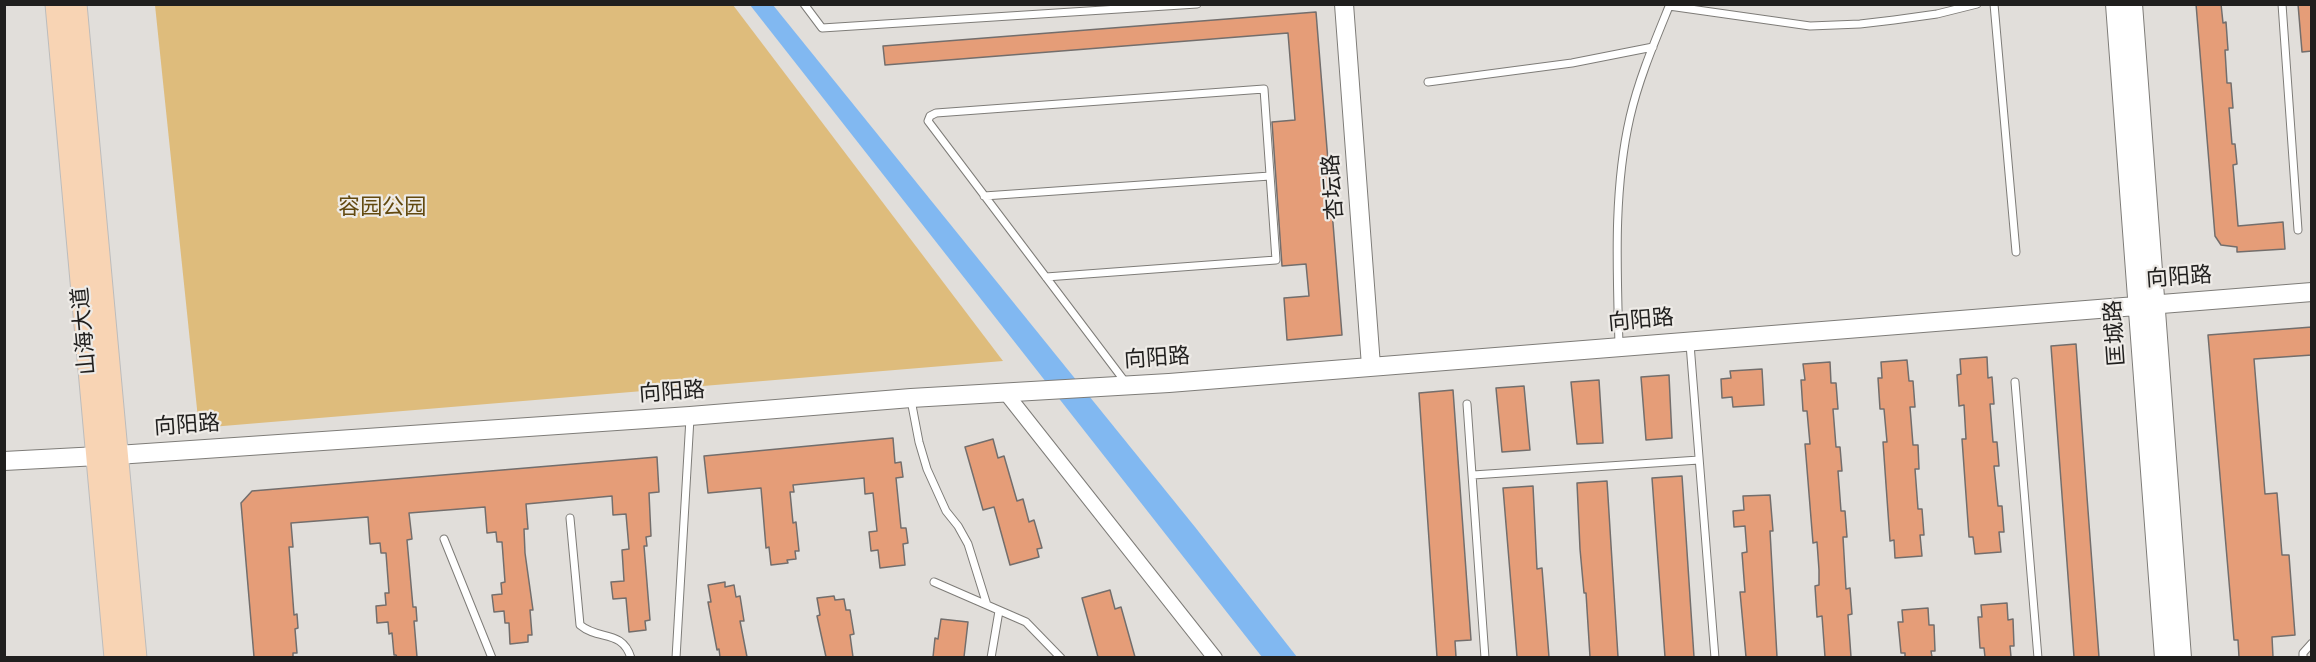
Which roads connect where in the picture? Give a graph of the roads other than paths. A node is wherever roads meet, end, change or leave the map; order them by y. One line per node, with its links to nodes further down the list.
1 (56, 4): 32 (main road, 山海大道)
2 (76, 4): 32 (main road, 山海大道)
3 (804, 4): 13 (lane)
4 (1041, 4): 13 (lane)
5 (1197, 4): 13 (lane)
6 (1344, 4): 25 (street, 杏坛路)
7 (1977, 4): 12 (lane)
8 (1994, 4): 19 (lane)
9 (2115, 4): 22 (street, 匡城路)
10 (2133, 4): 22 (street, 匡城路)
11 (2282, 4): 18 (lane)
12 (1670, 5): 14 (lane)
13 (1042, 14)
14 (1653, 47): 15 (lane); 24 (lane)
15 (1428, 82)
16 (1270, 176): 17 (lane); 17 (lane); 20 (lane)
17 (984, 196): 20 (lane)
18 (2298, 230)
19 (2016, 252)
20 (1046, 277): 27 (lane)
21 (2312, 292): 22 (street, 向阳路)
22 (2147, 305): 23 (street, 向阳路); 53 (street, 匡城路); 54 (street, 匡城路)
23 (1690, 341): 24 (street, 向阳路); 33 (lane)
24 (1619, 347): 25 (street, 向阳路)
25 (1371, 366): 27 (street, 向阳路)
26 (2015, 382): 52 (lane)
27 (1128, 385): 28 (street, 向阳路)
28 (1005, 392): 29 (street, 向阳路); 49 (street)
29 (911, 398): 31 (street, 向阳路); 39 (lane)
30 (1467, 404): 35 (lane)
31 (690, 416): 32 (street, 向阳路); 46 (lane)
32 (107, 456): 34 (street, 向阳路); 42 (main road, 山海大道); 43 (main road, 山海大道)
33 (1699, 460): 35 (lane); 51 (lane)
34 (4, 461)
35 (1473, 476): 50 (lane)
36 (570, 518): 45 (lane)
37 (444, 539): 44 (lane)
38 (934, 582): 39 (lane)
39 (987, 605): 40 (lane)
40 (999, 610): 47 (lane); 48 (lane)
41 (2312, 643): 55 (lane)
42 (115, 657)
43 (136, 657)
44 (492, 657)
45 (631, 657)
46 (676, 657)
47 (991, 657)
48 (1061, 657)
49 (1215, 657)
50 (1485, 657)
51 (1715, 657)
52 (2038, 657)
53 (2164, 657)
54 (2182, 657)
55 (2303, 657)

